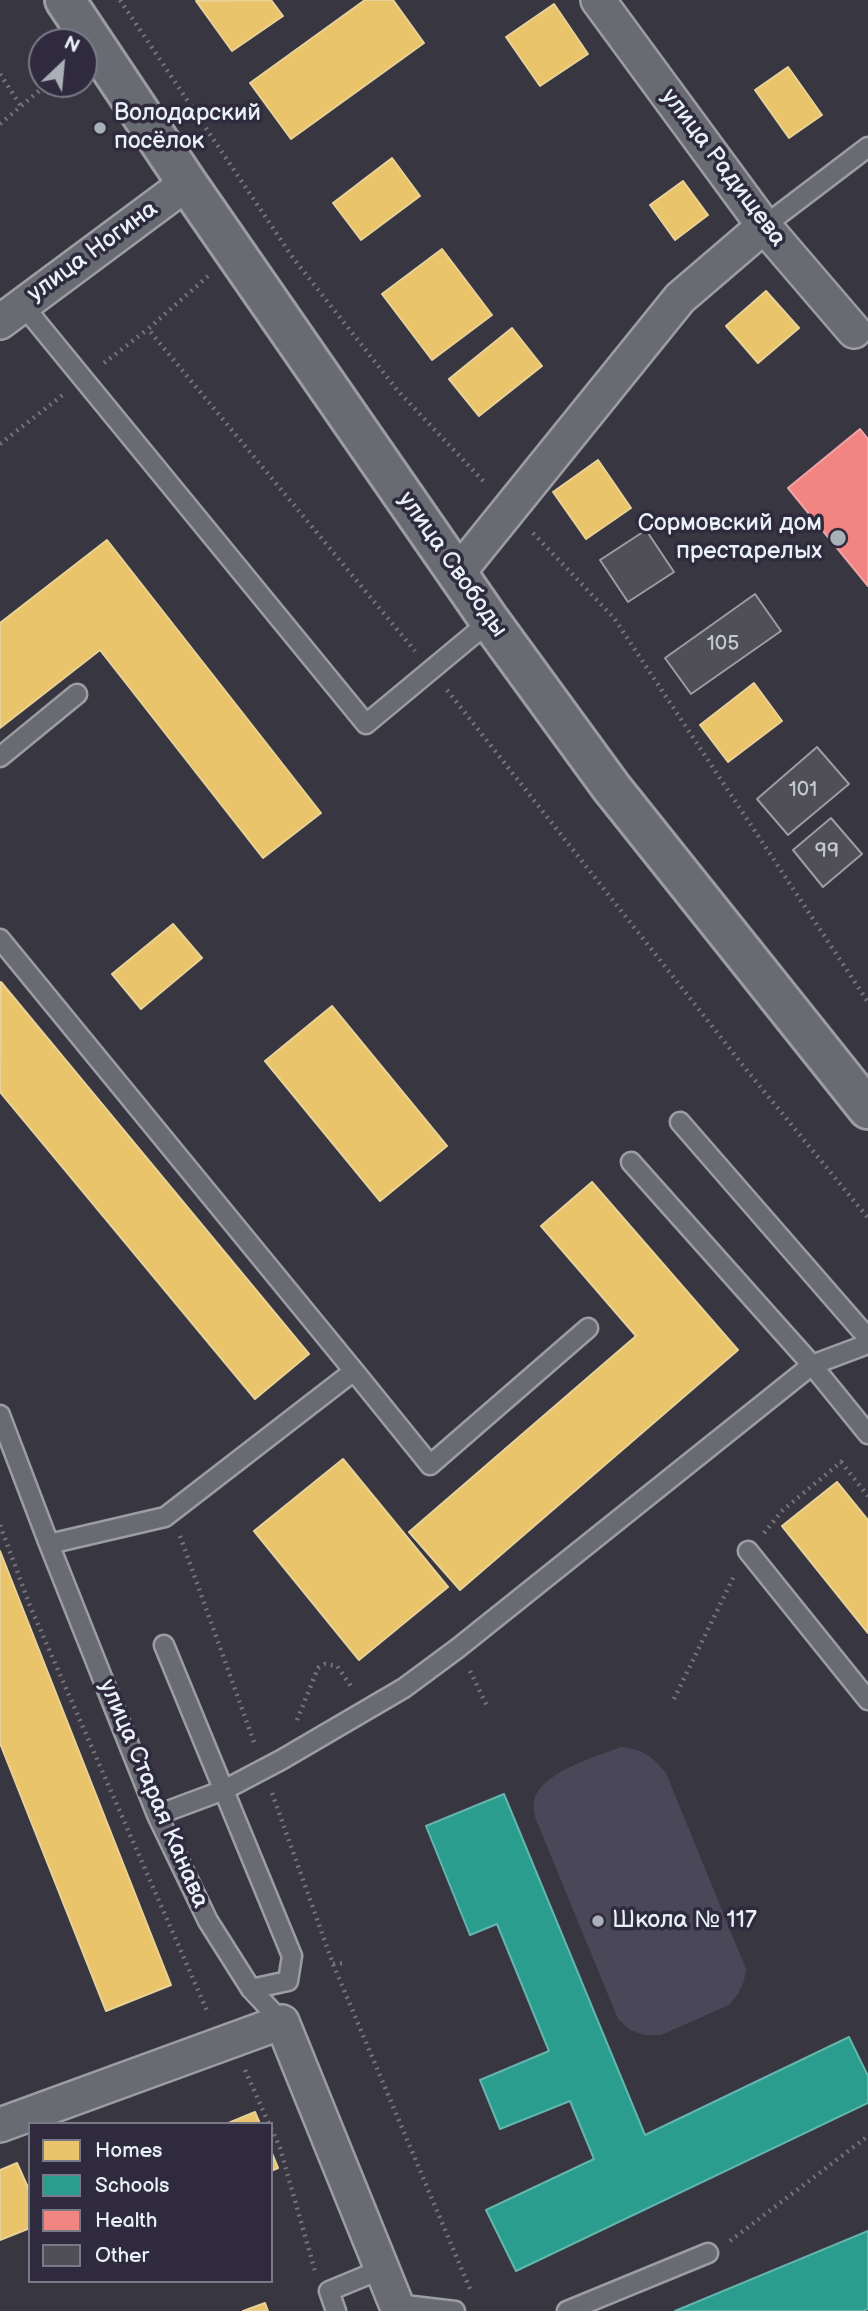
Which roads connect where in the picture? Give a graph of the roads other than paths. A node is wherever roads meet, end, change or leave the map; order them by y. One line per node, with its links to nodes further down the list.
1 (65, 0): 4 (main road, улица Свободы)
2 (598, 0): 5 (street, улица Радищева)
3 (868, 147): 5 (lane)
4 (187, 183): 6 (street, улица Ногина); 8 (main road, улица Свободы)
5 (764, 226): 7 (street, улица Радищева); 8 (street)
6 (11, 313): 9 (lane)
7 (854, 331)
8 (457, 574): 9 (main road, улица Свободы)
9 (489, 621): 13 (main road, улица Свободы)
10 (76, 694): 11 (lane)
11 (0, 757)
12 (0, 939): 20 (lane)
13 (868, 1109)
14 (680, 1122): 17 (lane)
15 (631, 1162): 19 (lane)
16 (588, 1328): 20 (lane)
17 (868, 1338)
18 (868, 1344): 19 (lane)
19 (812, 1364): 22 (lane); 27 (lane)
20 (354, 1371): 23 (lane)
21 (0, 1415): 23 (lane, улица Старая Канава)
22 (868, 1434)
23 (48, 1544): 28 (lane, улица Старая Канава)
24 (748, 1550): 26 (lane)
25 (164, 1645): 27 (lane)
26 (868, 1700)
27 (224, 1790): 28 (lane); 29 (lane)
28 (157, 1815): 29 (lane, улица Старая Канава)
29 (251, 1989): 30 (lane, улица Старая Канава)
30 (282, 2022): 31 (street); 33 (street, улица Старая Канава)
31 (0, 2125)
32 (708, 2253): 37 (lane)
33 (382, 2269): 34 (street, улица Старая Канава); 35 (lane)
34 (398, 2307): 36 (lane)
35 (336, 2311)
36 (455, 2311)
37 (567, 2311)

